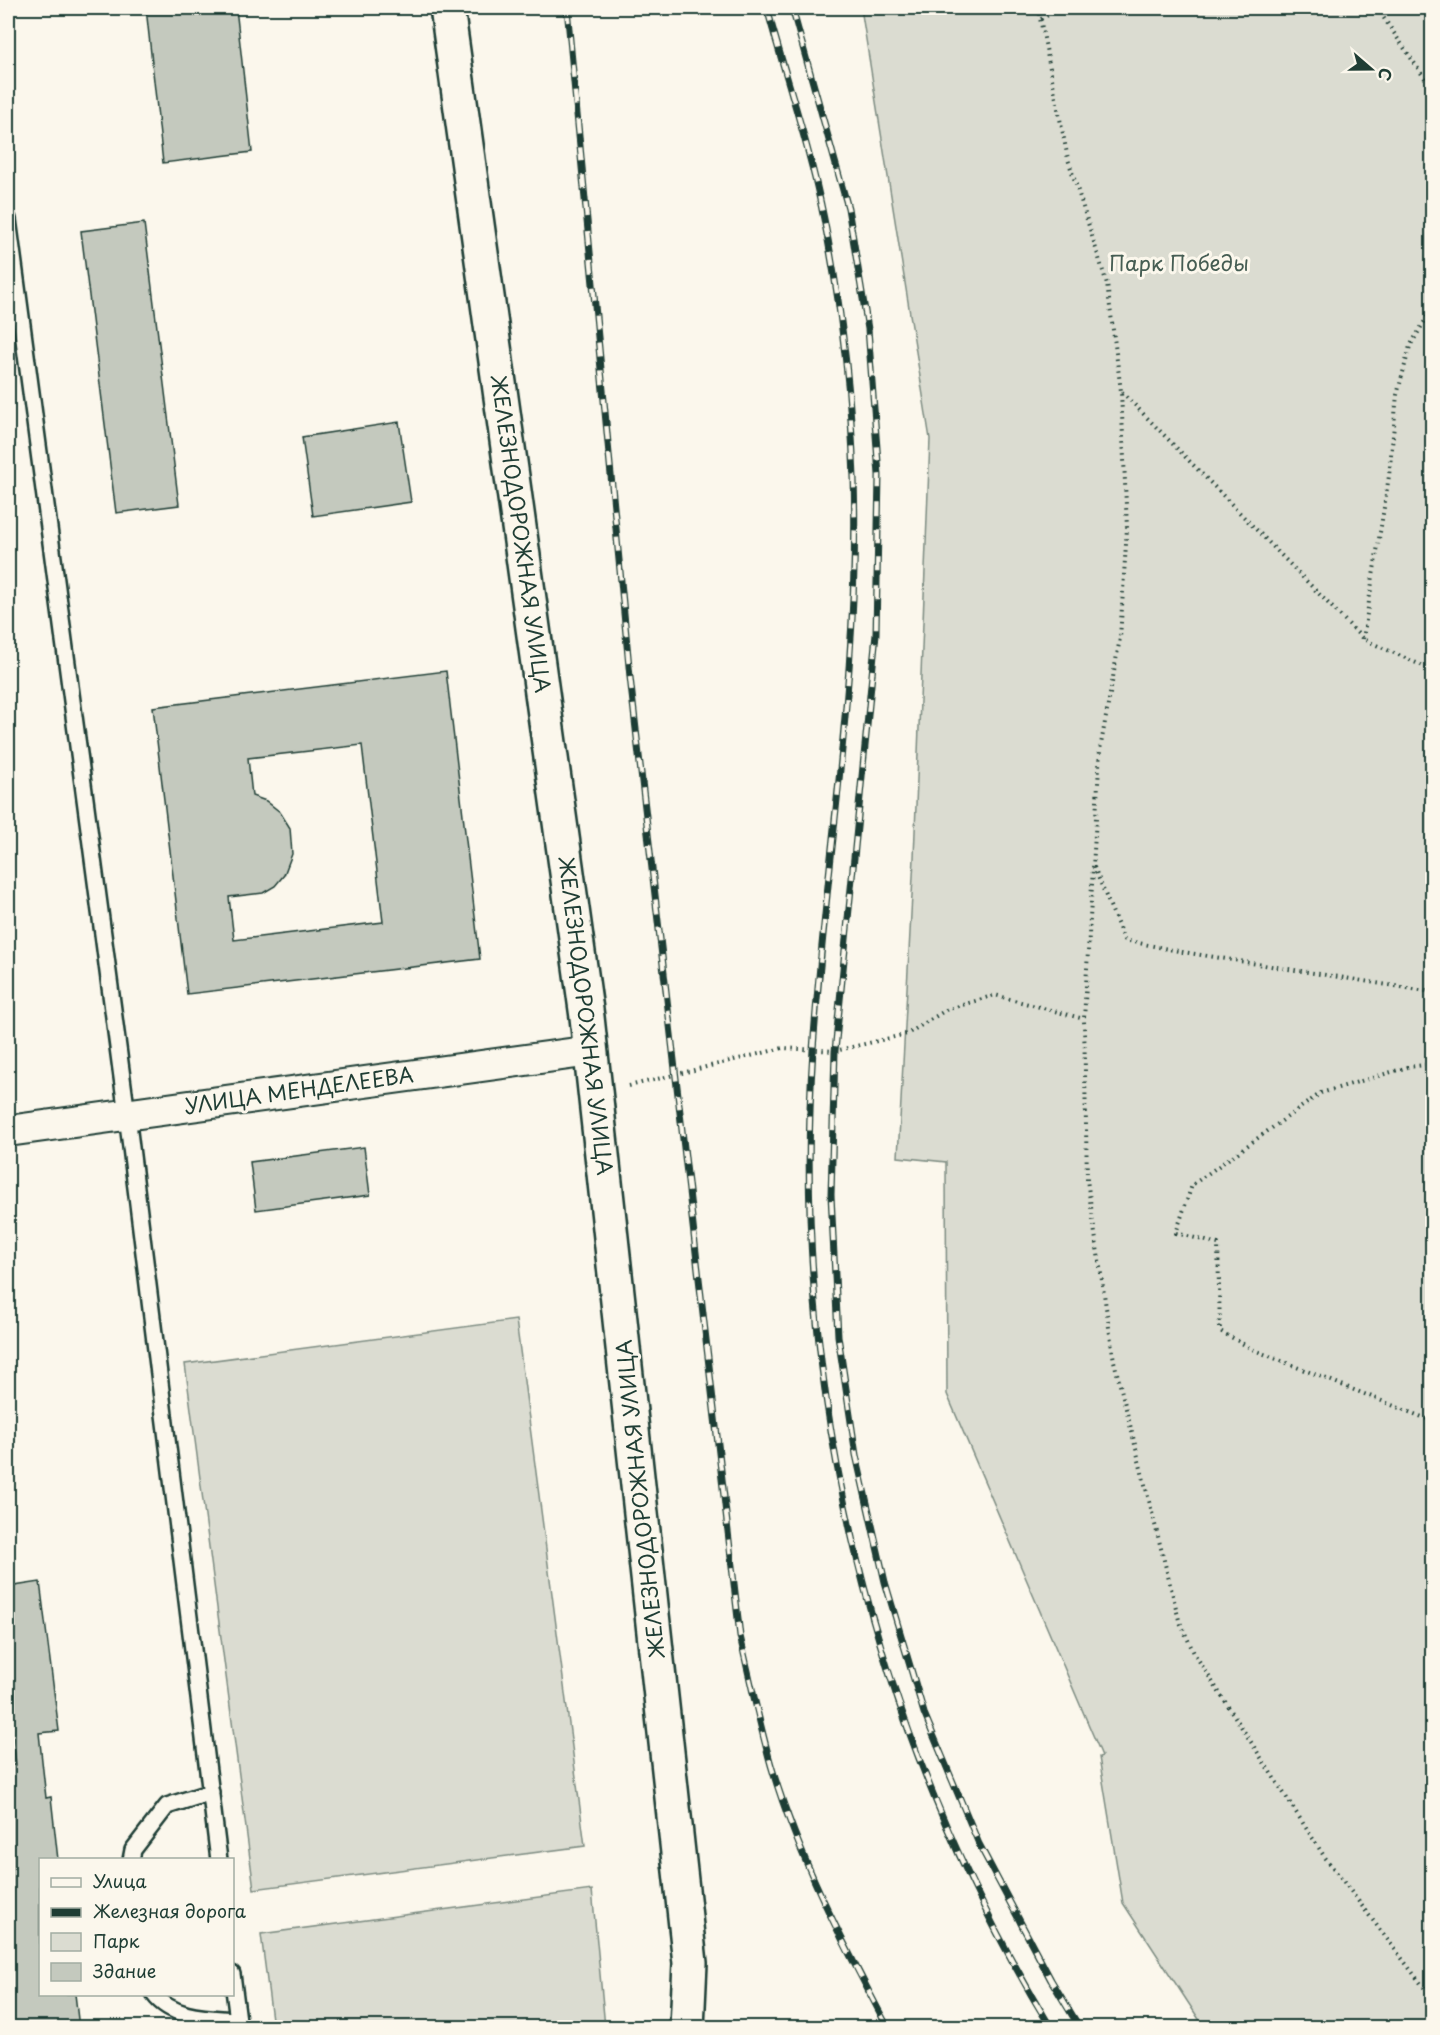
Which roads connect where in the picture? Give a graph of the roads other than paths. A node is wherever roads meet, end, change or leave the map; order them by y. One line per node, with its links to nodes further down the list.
1 (447, 8): 3 (main road, ЖЕЛЕЗНОДОРОЖНАЯ УЛИЦА)
2 (8, 219): 4 (lane)
3 (591, 1051): 4 (street, УЛИЦА МЕНДЕЛЕЕВА); 12 (main road, ЖЕЛЕЗНОДОРОЖНАЯ УЛИЦА)
4 (127, 1115): 5 (street, УЛИЦА МЕНДЕЛЕЕВА); 6 (lane)
5 (8, 1131)
6 (211, 1792): 7 (lane); 8 (lane)
7 (131, 1858)
8 (219, 1858)
9 (234, 1991): 11 (lane)
10 (155, 1996): 11 (lane)
11 (238, 2024)
12 (687, 2028)

